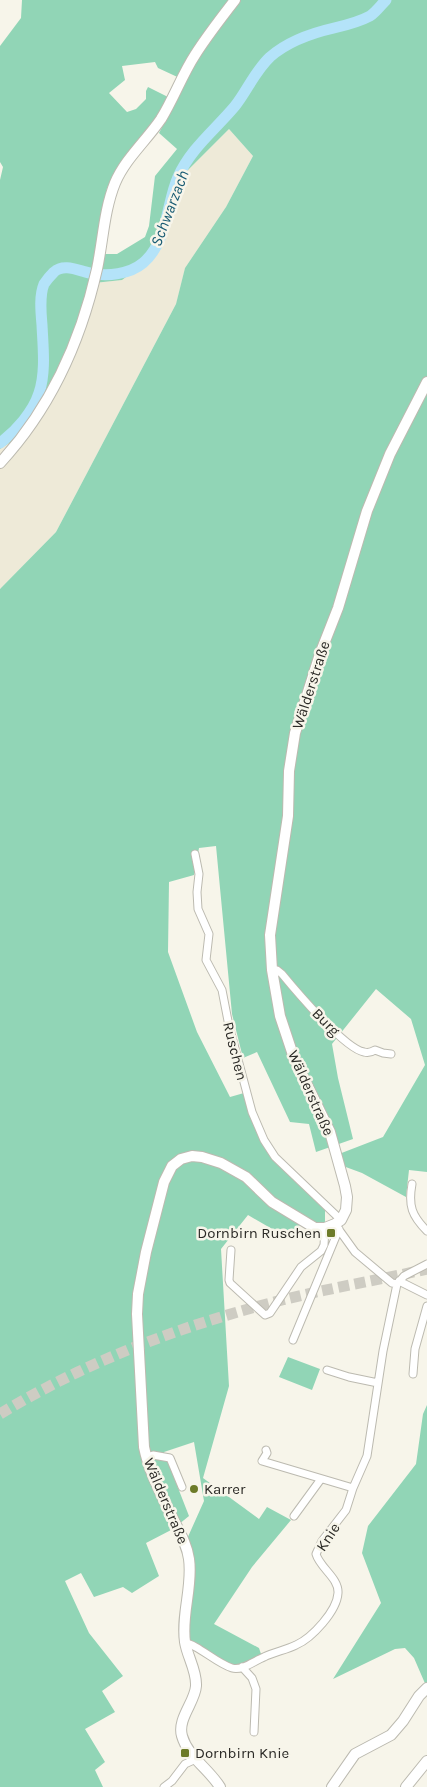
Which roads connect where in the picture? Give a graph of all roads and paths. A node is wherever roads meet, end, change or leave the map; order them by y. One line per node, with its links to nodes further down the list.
1 (235, 0): 3 (street)
2 (427, 382): 5 (street, Wälderstraße)
3 (0, 463)
4 (195, 854): 8 (street, Ruschen)
5 (272, 970): 6 (street, Burg); 8 (street, Wälderstraße)
6 (391, 1054)
7 (412, 1184): 9 (street)
8 (335, 1225): 10 (street); 12 (street); 15 (street); 20 (street, Wälderstraße)
9 (427, 1231)
10 (231, 1250)
11 (427, 1264): 12 (street)
12 (398, 1283): 13 (street); 18 (street, Knie)
13 (427, 1295)
14 (427, 1306): 17 (street)
15 (293, 1340)
16 (327, 1370): 18 (street)
17 (413, 1374)
18 (378, 1382): 23 (street, Knie)
19 (266, 1450): 21 (street)
20 (146, 1458): 22 (street); 25 (street, Wälderstraße)
21 (321, 1479): 23 (street); 24 (street)
22 (182, 1487)
23 (353, 1488): 26 (street, Knie)
24 (294, 1516)
25 (185, 1643): 26 (street); 29 (street, Wälderstraße)
26 (242, 1667): 28 (street)
27 (427, 1688): 33 (street)
28 (254, 1732)
29 (196, 1759): 31 (street); 32 (street, Wälderstraße)
30 (427, 1761): 34 (street)
31 (164, 1787)
32 (220, 1787)
33 (332, 1787)
34 (406, 1787)

